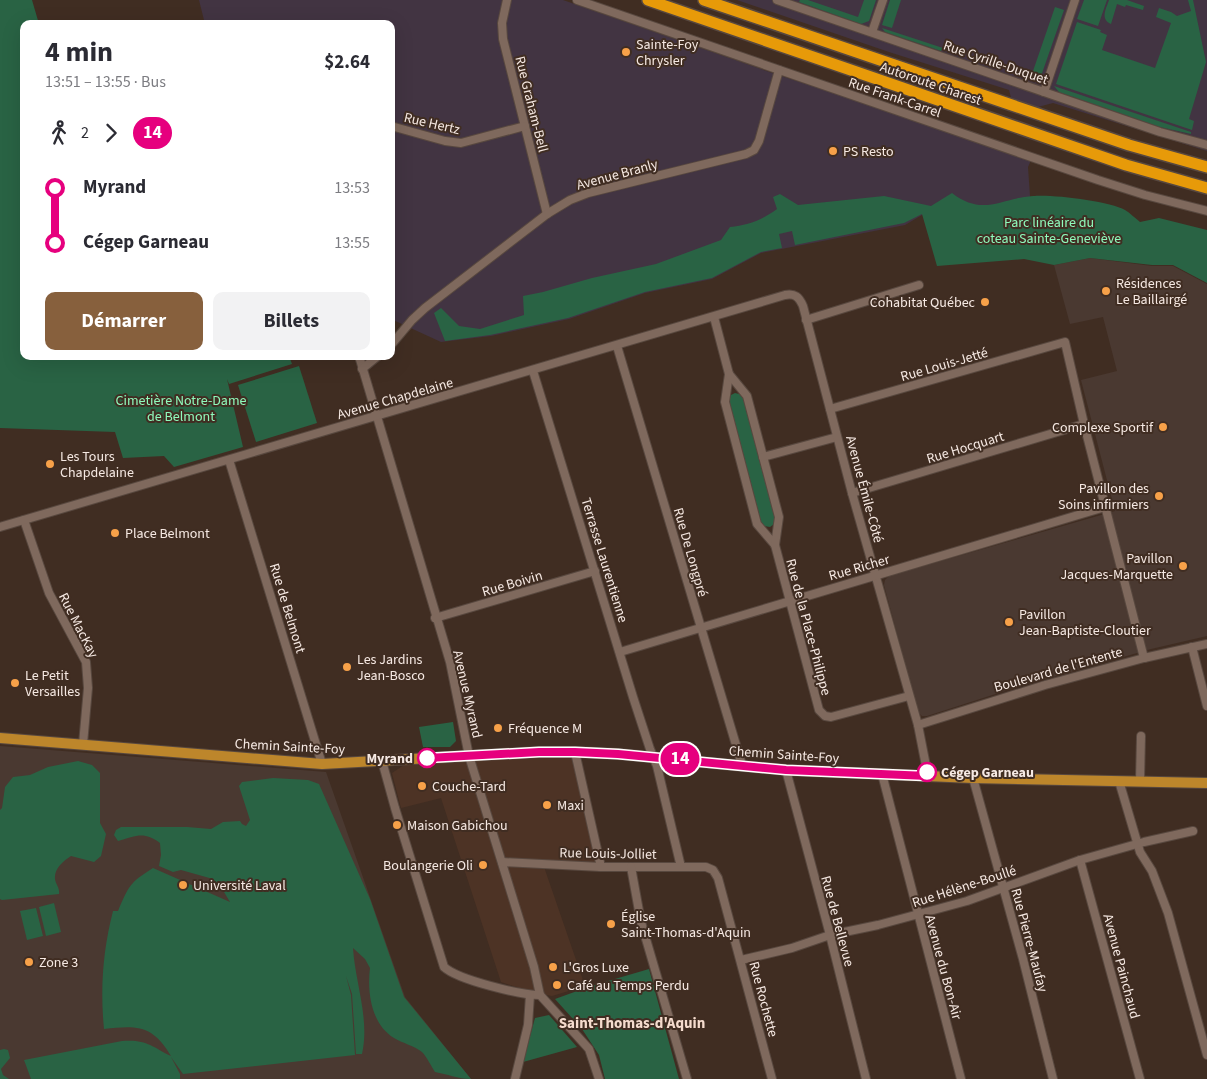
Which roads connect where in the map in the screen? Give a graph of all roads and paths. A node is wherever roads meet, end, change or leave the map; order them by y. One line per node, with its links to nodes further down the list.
1 (507, 0): 11 (street, Rue Graham-Bell)
2 (576, 0): 9 (street, Rue Frank-Carrel)
3 (648, 0): 15 (highway, Autoroute Charest)
4 (704, 0): 14 (highway, Autoroute Charest)
5 (777, 0): 8 (street, Rue Cyrille-Duquet)
6 (883, 0): 8 (street)
7 (1075, 0): 10 (street)
8 (872, 32): 10 (street, Rue Cyrille-Duquet)
9 (779, 70): 16 (street, Rue Frank-Carrel); 17 (street, Avenue Branly)
10 (1044, 92): 13 (street, Rue Cyrille-Duquet)
11 (525, 126): 12 (street, Rue Hertz); 17 (street, Rue Graham-Bell)
12 (395, 127)
13 (1207, 145)
14 (1207, 167)
15 (1207, 188)
16 (1207, 211)
17 (547, 214): 22 (street, Avenue Branly)
18 (920, 285): 21 (street)
19 (798, 297): 20 (street, Avenue Chapdelaine); 21 (street, Avenue Émile-Côté)
20 (714, 317): 23 (street, Avenue Chapdelaine); 28 (street, Rue de la Place-Philippe)
21 (806, 320): 29 (street, Avenue Émile-Côté)
22 (395, 340)
23 (617, 346): 27 (street, Avenue Chapdelaine); 44 (street, Rue De Longpré)
24 (360, 360): 26 (street, Avenue Myrand)
25 (373, 360): 26 (street)
26 (362, 369): 30 (street, Avenue Myrand)
27 (533, 371): 30 (street, Avenue Chapdelaine); 40 (street, Terrasse Laurentienne)
28 (729, 374): 33 (street, Rue de la Place-Philippe); 39 (street, Rue de la Place-Philippe)
29 (830, 409): 31 (street, Rue Louis-Jetté); 32 (street, Avenue Émile-Côté)
30 (376, 416): 34 (street, Avenue Chapdelaine); 43 (street, Avenue Myrand)
31 (1084, 424): 35 (street, Rue Hocquart); 36 (street)
32 (838, 437): 33 (street); 35 (street, Avenue Émile-Côté)
33 (763, 457): 39 (street, Rue de la Place-Philippe)
34 (228, 460): 37 (street, Avenue Chapdelaine); 59 (street, Rue de Belmont)
35 (852, 493): 41 (street, Avenue Émile-Côté)
36 (1105, 507): 41 (street, Rue Richer); 48 (street)
37 (24, 520): 38 (street, Avenue Chapdelaine); 54 (street, Rue MacKay)
38 (0, 527)
39 (774, 545): 42 (street, Rue de la Place-Philippe)
40 (595, 571): 43 (street, Rue Boivin); 47 (street, Terrasse Laurentienne)
41 (876, 575): 42 (street, Rue Richer); 49 (street, Avenue Émile-Côté)
42 (789, 600): 44 (street, Rue Richer); 49 (street, Rue de la Place-Philippe)
43 (436, 618): 56 (street, Avenue Myrand)
44 (700, 627): 47 (street, Rue Richer); 60 (street, Rue De Longpré)
45 (1207, 644): 46 (street, Boulevard de l'Entente)
46 (1192, 647): 48 (street, Boulevard de l'Entente); 50 (street)
47 (620, 652): 57 (street, Terrasse Laurentienne)
48 (1144, 658): 51 (street, Boulevard de l'Entente)
49 (909, 696): 51 (street, Avenue Émile-Côté)
50 (1207, 706)
51 (918, 726): 63 (street, Avenue Émile-Côté)
52 (1140, 736): 66 (street)
53 (0, 738): 54 (main road, Chemin Sainte-Foy)
54 (83, 744): 59 (main road, Chemin Sainte-Foy)
55 (575, 752): 56 (main road, Chemin Sainte-Foy); 57 (main road, Chemin Sainte-Foy); 72 (street)
56 (469, 756): 58 (main road, Chemin Sainte-Foy); 71 (street, Avenue Myrand)
57 (654, 757): 60 (main road, Chemin Sainte-Foy); 74 (street)
58 (382, 761): 59 (main road, Chemin Sainte-Foy); 80 (street)
59 (322, 764)
60 (742, 765): 61 (main road, Chemin Sainte-Foy)
61 (786, 770): 62 (main road, Chemin Sainte-Foy); 78 (street, Rue de Bellevue)
62 (882, 774): 63 (main road, Chemin Sainte-Foy); 77 (street, Avenue du Bon-Air)
63 (928, 776): 64 (main road, Chemin Sainte-Foy)
64 (973, 778): 65 (main road, Chemin Sainte-Foy); 76 (street, Rue Pierre-Maufay)
65 (1119, 781): 66 (main road, Chemin Sainte-Foy); 69 (street)
66 (1140, 782): 67 (main road, Chemin Sainte-Foy)
67 (1207, 783)
68 (1193, 831): 69 (street, Rue Hélène-Boullé)
69 (1137, 844): 70 (street, Rue Hélène-Boullé); 82 (street)
70 (1080, 860): 76 (street, Rue Hélène-Boullé); 90 (street, Avenue Painchaud)
71 (502, 862): 72 (street, Rue Louis-Jolliet); 81 (street, Avenue Myrand)
72 (601, 867): 73 (street, Rue Louis-Jolliet)
73 (631, 867): 74 (street, Rue Louis-Jolliet); 85 (street)
74 (681, 867): 75 (street, Rue Louis-Jolliet)
75 (713, 870): 79 (street, Rue Rochette)
76 (1003, 887): 77 (street, Rue Hélène-Boullé); 89 (street, Rue Pierre-Maufay)
77 (917, 915): 78 (street, Rue Hélène-Boullé); 88 (street, Avenue du Bon-Air)
78 (830, 935): 79 (street, Rue Hélène-Boullé); 87 (street, Rue de Bellevue)
79 (741, 960): 86 (street, Rue Rochette)
80 (530, 995): 81 (street); 83 (street)
81 (540, 995): 84 (street, Avenue Myrand)
82 (1207, 1054)
83 (515, 1079)
84 (599, 1079)
85 (687, 1079)
86 (772, 1079)
87 (866, 1079)
88 (961, 1079)
89 (1053, 1079)
90 (1140, 1079)

